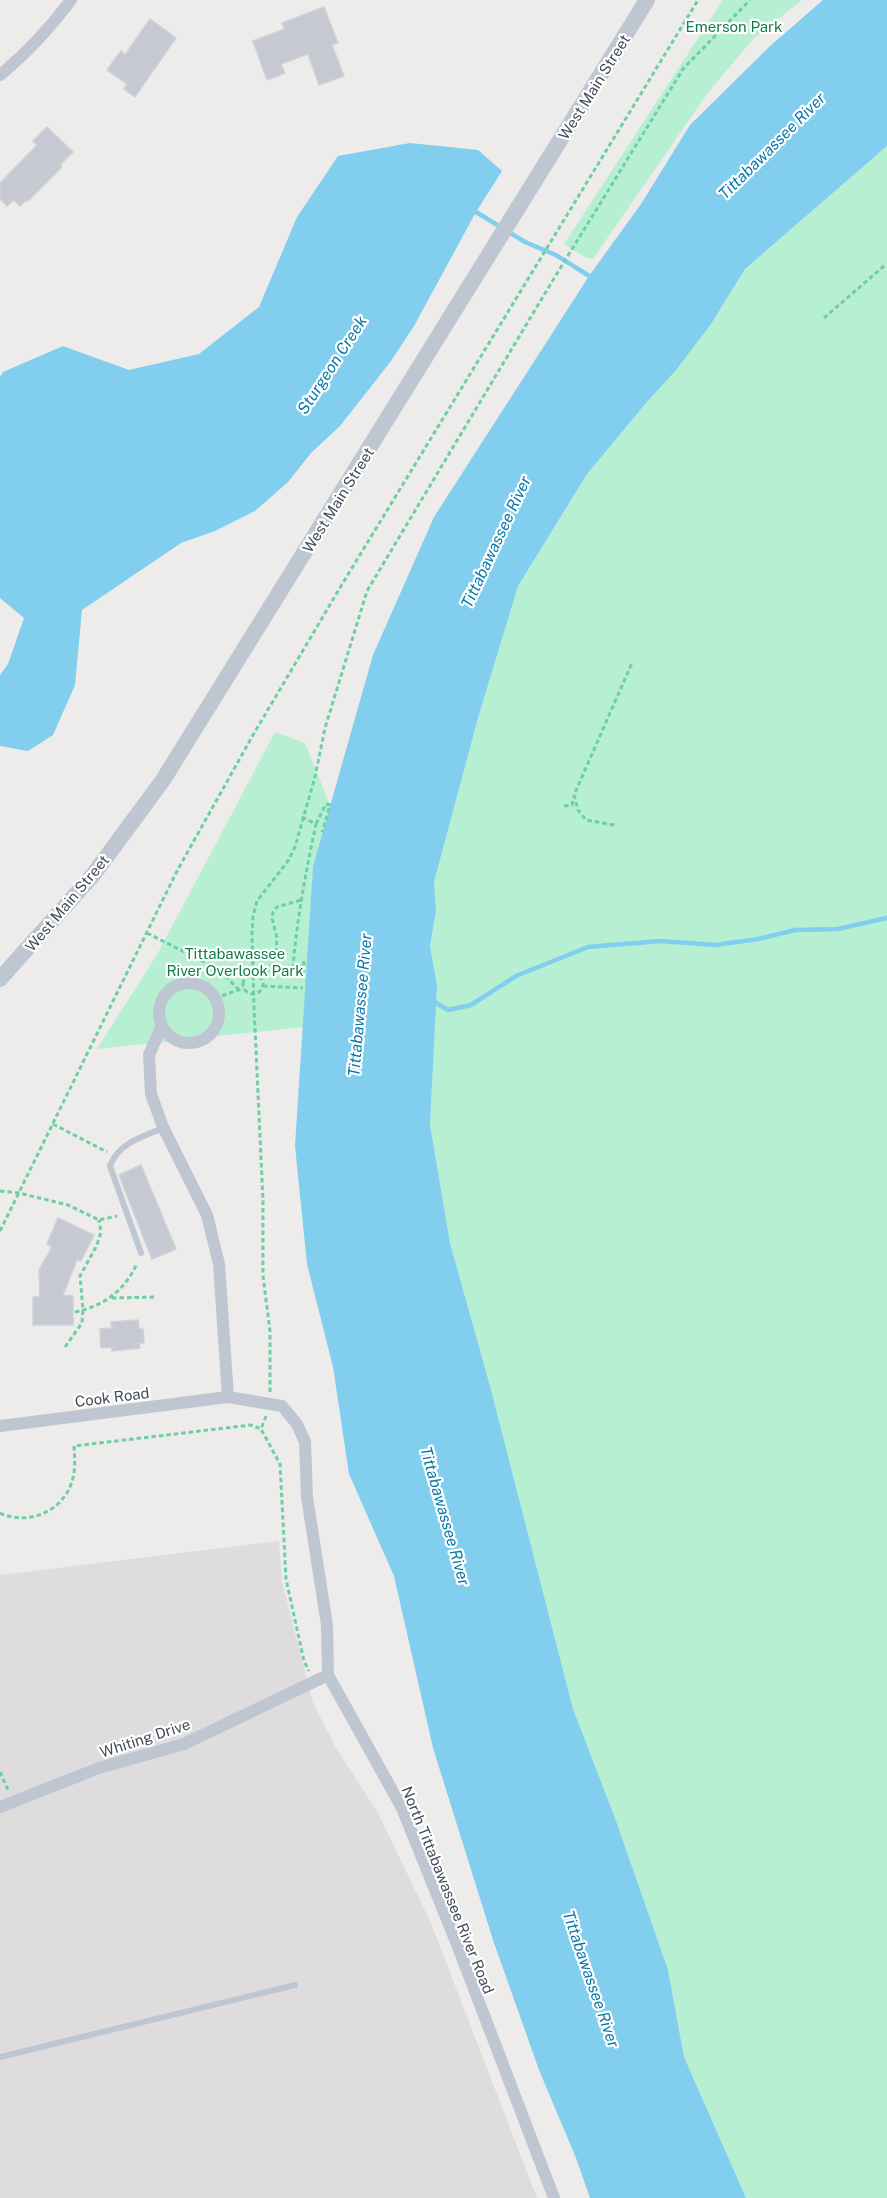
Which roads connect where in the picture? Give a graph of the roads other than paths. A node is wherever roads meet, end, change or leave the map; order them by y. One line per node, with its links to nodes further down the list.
1 (71, 0): 3 (street)
2 (647, 0): 4 (street, West Main Street)
3 (0, 75)
4 (0, 979)
5 (162, 1025): 5 (street); 6 (street)
6 (163, 1127): 7 (lane); 8 (street)
7 (141, 1253)
8 (228, 1397): 9 (street, Cook Road); 10 (street, North Tittabawassee River Road)
9 (0, 1426)
10 (328, 1675): 11 (street, Whiting Drive); 14 (street, North Tittabawassee River Road)
11 (0, 1807)
12 (296, 1985): 13 (lane)
13 (0, 2057)
14 (554, 2198)

